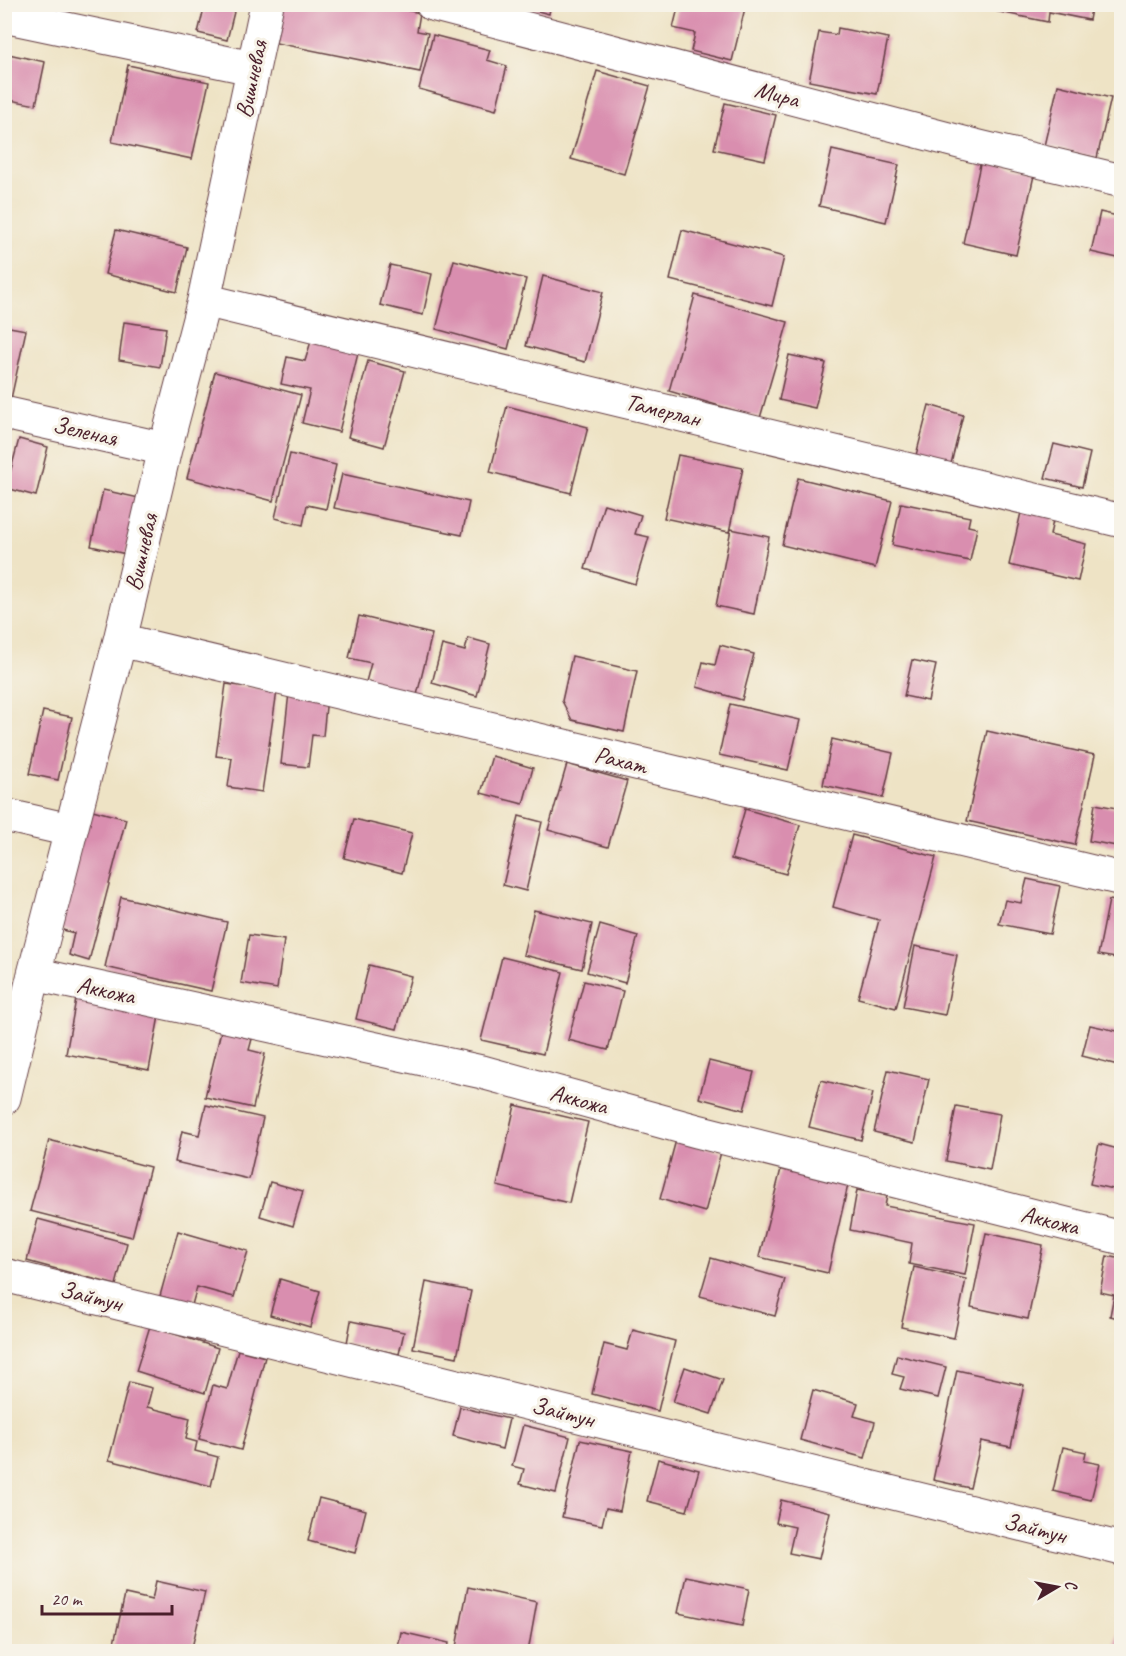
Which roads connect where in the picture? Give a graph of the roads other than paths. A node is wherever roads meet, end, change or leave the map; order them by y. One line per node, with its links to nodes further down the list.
1 (267, 4): 4 (street, Вишневая)
2 (432, 4): 5 (street, Мира)
3 (4, 16): 4 (street)
4 (252, 68): 6 (street, Вишневая)
5 (1122, 181)
6 (204, 300): 8 (street, Вишневая); 9 (street, Тамерлан)
7 (4, 412): 8 (street, Зеленая)
8 (165, 449): 10 (street, Вишневая)
9 (1122, 521)
10 (120, 640): 12 (street, Вишневая); 13 (street, Рахат)
11 (4, 815): 12 (street)
12 (70, 830): 14 (street, Вишневая)
13 (1122, 879)
14 (34, 974): 15 (street, Вишневая); 16 (street, Аккожа)
15 (4, 1098)
16 (1122, 1238)
17 (4, 1275): 18 (street, Зайтун)
18 (1122, 1549)

